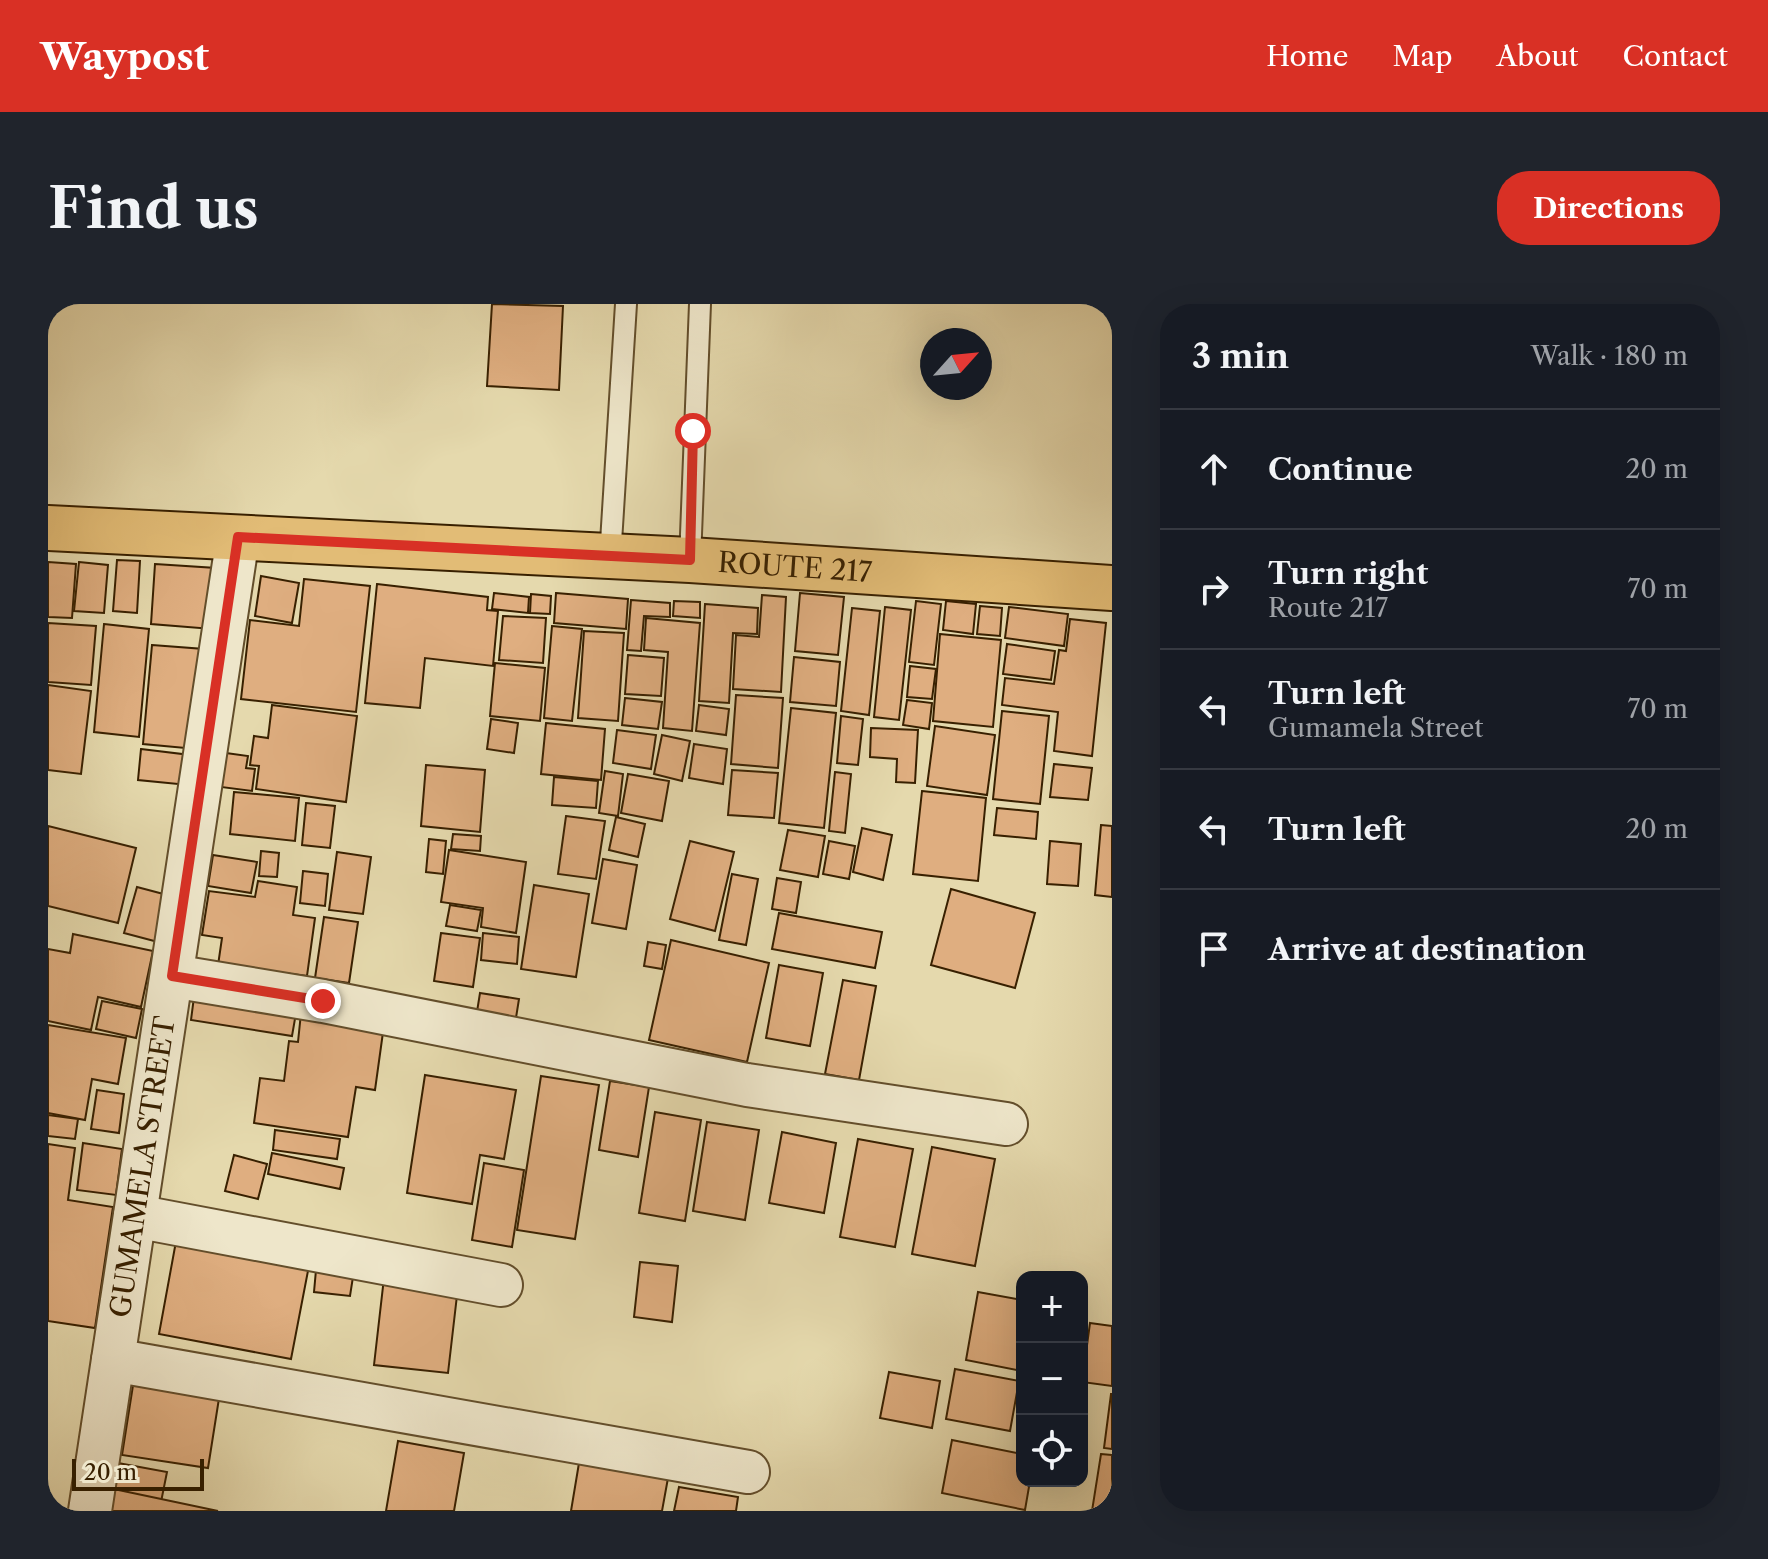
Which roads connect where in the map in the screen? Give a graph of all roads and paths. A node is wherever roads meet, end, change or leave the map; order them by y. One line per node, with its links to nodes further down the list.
1 (626, 304): 5 (lane)
2 (700, 304): 6 (lane)
3 (48, 528): 4 (main road, ROUTE 217)
4 (238, 537): 5 (main road, ROUTE 217); 8 (street, GUMAMELA STREET)
5 (610, 558): 6 (main road, ROUTE 217)
6 (690, 560): 7 (main road, ROUTE 217)
7 (1112, 588)
8 (172, 976): 9 (street); 10 (street, GUMAMELA STREET)
9 (1006, 1124)
10 (135, 1216): 11 (street); 12 (street, GUMAMELA STREET)
11 (501, 1285)
12 (113, 1360): 13 (street); 14 (street, GUMAMELA STREET)
13 (748, 1472)
14 (90, 1511)

